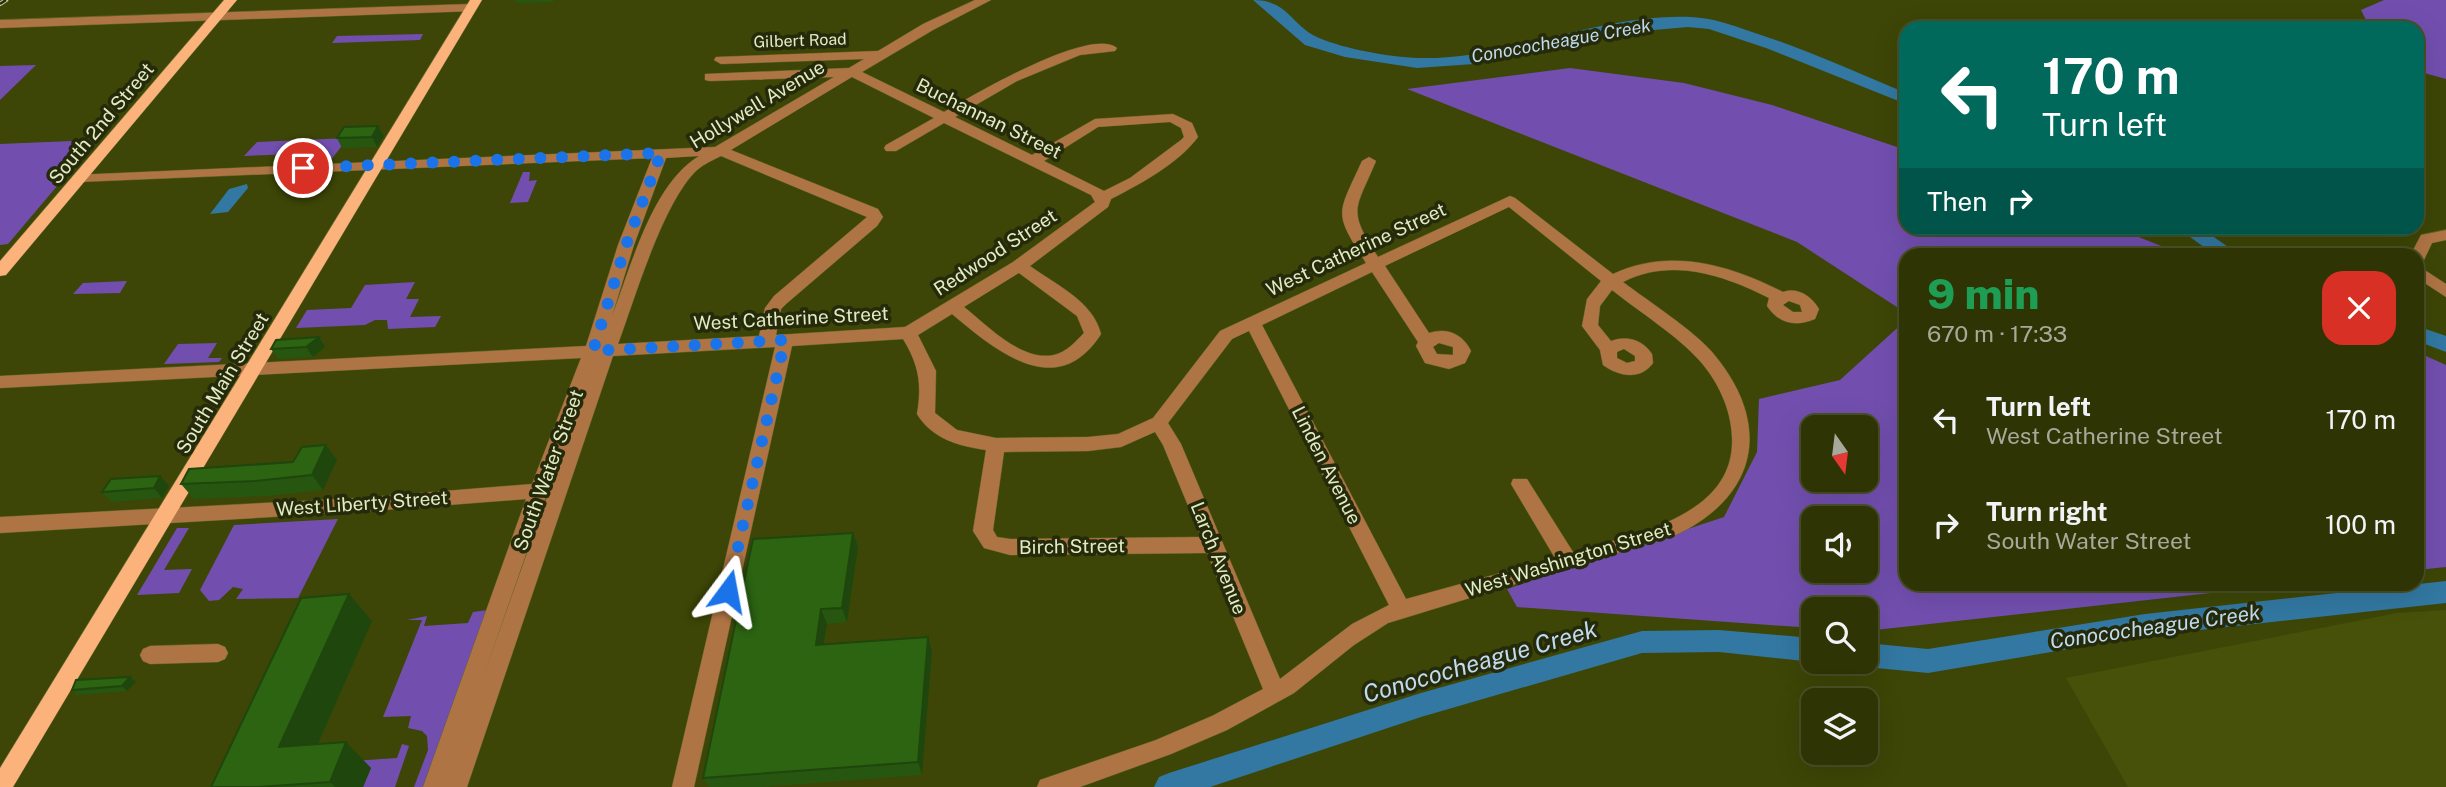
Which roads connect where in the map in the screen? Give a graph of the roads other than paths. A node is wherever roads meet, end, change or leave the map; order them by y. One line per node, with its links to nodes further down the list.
1 (231, 0): 6 (main road, South 2nd Street)
2 (354, 0): 5 (street)
3 (985, 0): 9 (street, Hollywell Avenue)
4 (474, 4): 5 (street); 19 (main road, South Main Street)
5 (345, 11): 6 (street)
6 (218, 15): 7 (street); 20 (main road, South 2nd Street)
7 (0, 24)
8 (1110, 48): 13 (street)
9 (880, 55): 10 (street, Gilbert Road); 11 (street, Hollywell Avenue)
10 (721, 60)
11 (852, 72): 12 (street); 13 (street, Buchannan Street); 15 (street, Hollywell Avenue)
12 (710, 77)
13 (943, 117): 14 (street); 17 (street, Buchannan Street)
14 (891, 148)
15 (722, 151): 16 (street); 35 (street); 38 (street, Hollywell Avenue)
16 (661, 153): 19 (street); 38 (street, South Water Street)
17 (1032, 161): 21 (street, Buchannan Street); 21 (street, Redwood Street)
18 (1369, 161): 25 (street)
19 (378, 165): 20 (street); 39 (main road, South Main Street)
20 (79, 178): 27 (main road, South 2nd Street)
21 (1103, 200): 26 (street, Redwood Street)
22 (1510, 201): 25 (street, West Catherine Street); 29 (street, West Washington Street)
23 (2446, 235): 24 (street)
24 (2422, 248)
25 (1375, 264): 33 (street, West Catherine Street); 36 (street)
26 (1019, 266): 32 (street, Redwood Street); 32 (street)
27 (0, 271)
28 (2424, 275): 30 (street)
29 (1611, 281): 31 (street); 37 (street); 48 (street, West Washington Street)
30 (2446, 292)
31 (1780, 297)
32 (953, 306): 34 (street, Redwood Street)
33 (1252, 321): 41 (street, West Catherine Street); 49 (street, Linden Avenue)
34 (908, 333): 35 (street, West Catherine Street); 42 (street, West Catherine Street)
35 (776, 340): 38 (street, West Catherine Street); 56 (street)
36 (1426, 342)
37 (1608, 349)
38 (600, 350): 39 (street, West Catherine Street); 44 (street, South Water Street)
39 (255, 370): 40 (street, West Catherine Street); 45 (main road, South Main Street)
40 (0, 382)
41 (1159, 424): 42 (street, West Catherine Street); 47 (street, Larch Avenue)
42 (996, 445): 47 (street, Birch Street)
43 (1520, 484): 48 (street)
44 (549, 490): 45 (street, West Liberty Street); 54 (street, South Water Street); 55 (street, South Water Street)
45 (165, 516): 46 (street, West Liberty Street); 53 (main road, South Main Street)
46 (0, 525)
47 (1213, 545): 52 (street, Larch Avenue)
48 (1568, 561): 49 (street, West Washington Street)
49 (1401, 609): 52 (street, West Washington Street)
50 (218, 653): 51 (street)
51 (150, 655)
52 (1276, 693): 57 (street, West Washington Street)
53 (1, 787)
54 (434, 787)
55 (456, 787)
56 (683, 787)
57 (1048, 787)

